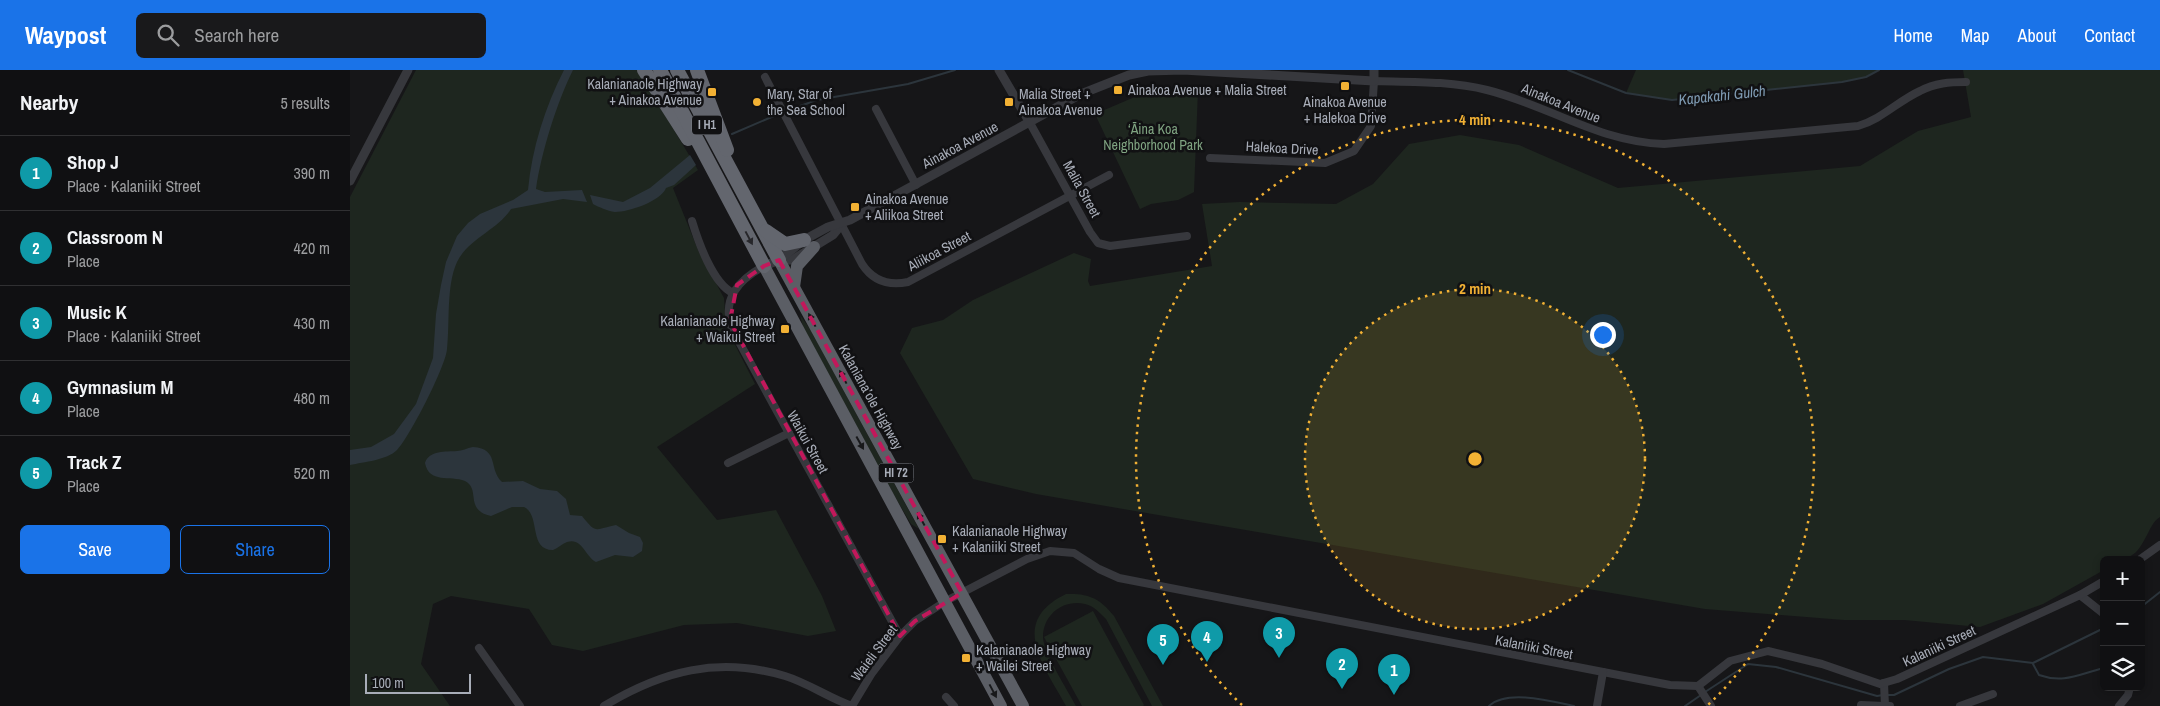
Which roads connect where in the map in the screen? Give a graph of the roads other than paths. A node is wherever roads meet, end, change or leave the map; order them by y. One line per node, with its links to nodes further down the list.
1 (408, 70): 14 (street)
2 (644, 70): 20 (highway)
3 (660, 70): 20 (highway, I H1)
4 (677, 70): 16 (highway, I H1)
5 (698, 70): 16 (highway)
6 (999, 70): 12 (street, Malia Street)
7 (1374, 70): 9 (street, Halekoa Drive)
8 (765, 77): 23 (street, Aliikoa Street)
9 (1374, 81): 10 (street, Ainakoa Avenue); 12 (street, Ainakoa Avenue); 13 (street, Halekoa Drive)
10 (1966, 82)
11 (876, 109): 18 (street)
12 (1030, 123): 18 (street, Ainakoa Avenue); 19 (street, Malia Street)
13 (1210, 158)
14 (353, 166): 17 (street)
15 (1109, 175): 19 (street, Aliikoa Street)
16 (736, 180): 22 (highway, I H1)
17 (350, 181)
18 (916, 185): 23 (street, Ainakoa Avenue)
19 (1070, 195): 23 (street, Aliikoa Street); 24 (street, Malia Street)
20 (735, 211): 27 (highway, I H1, one-way to 27)
21 (692, 221): 29 (street)
22 (759, 222): 25 (highway); 26 (highway, I H1)
23 (842, 224): 25 (street, Ainakoa Avenue)
24 (1187, 236)
25 (809, 244): 26 (street, Ainakoa Avenue); 28 (highway)
26 (779, 260): 27 (street, Ainakoa Avenue); 28 (highway, Kalaniana’ole Highway / HI 72)
27 (764, 266): 29 (street); 30 (highway, HI 72)
28 (793, 285): 30 (highway); 36 (highway, Kalaniana’ole Highway / HI 72, one-way to 28)
29 (733, 293): 31 (street, Waikui Street)
30 (794, 321): 38 (highway, HI 72, one-way to 38)
31 (789, 433): 32 (street); 40 (street, Waikui Street)
32 (728, 463)
33 (2160, 545): 34 (street)
34 (2145, 556)
35 (2100, 583): 37 (street, Kalaniiki Street)
36 (962, 593): 38 (street, Kalaniiki Street); 42 (street, Kalaniiki Street); 54 (highway, Kalaniana’ole Highway / HI 72)
37 (2080, 595): 39 (street); 43 (street, Kalaniiki Street)
38 (946, 601): 40 (street, Waieli Street); 53 (highway, HI 72, one-way to 53)
39 (2100, 611)
40 (900, 636): 51 (street, Waieli Street)
41 (479, 648): 49 (street)
42 (1603, 672): 44 (street, Kalaniiki Street); 55 (street)
43 (1884, 683): 44 (street); 48 (street)
44 (1698, 686): 56 (street)
45 (2129, 691): 60 (street)
46 (1993, 694): 59 (street)
47 (946, 697): 52 (street)
48 (1884, 699): 57 (street); 58 (street)
49 (520, 706)
50 (604, 706): 51 (street)
51 (852, 706)
52 (954, 706)
53 (1001, 706)
54 (1023, 706)
55 (1597, 706)
56 (1710, 706)
57 (1861, 706)
58 (1890, 706)
59 (1960, 706)
60 (2119, 706)

